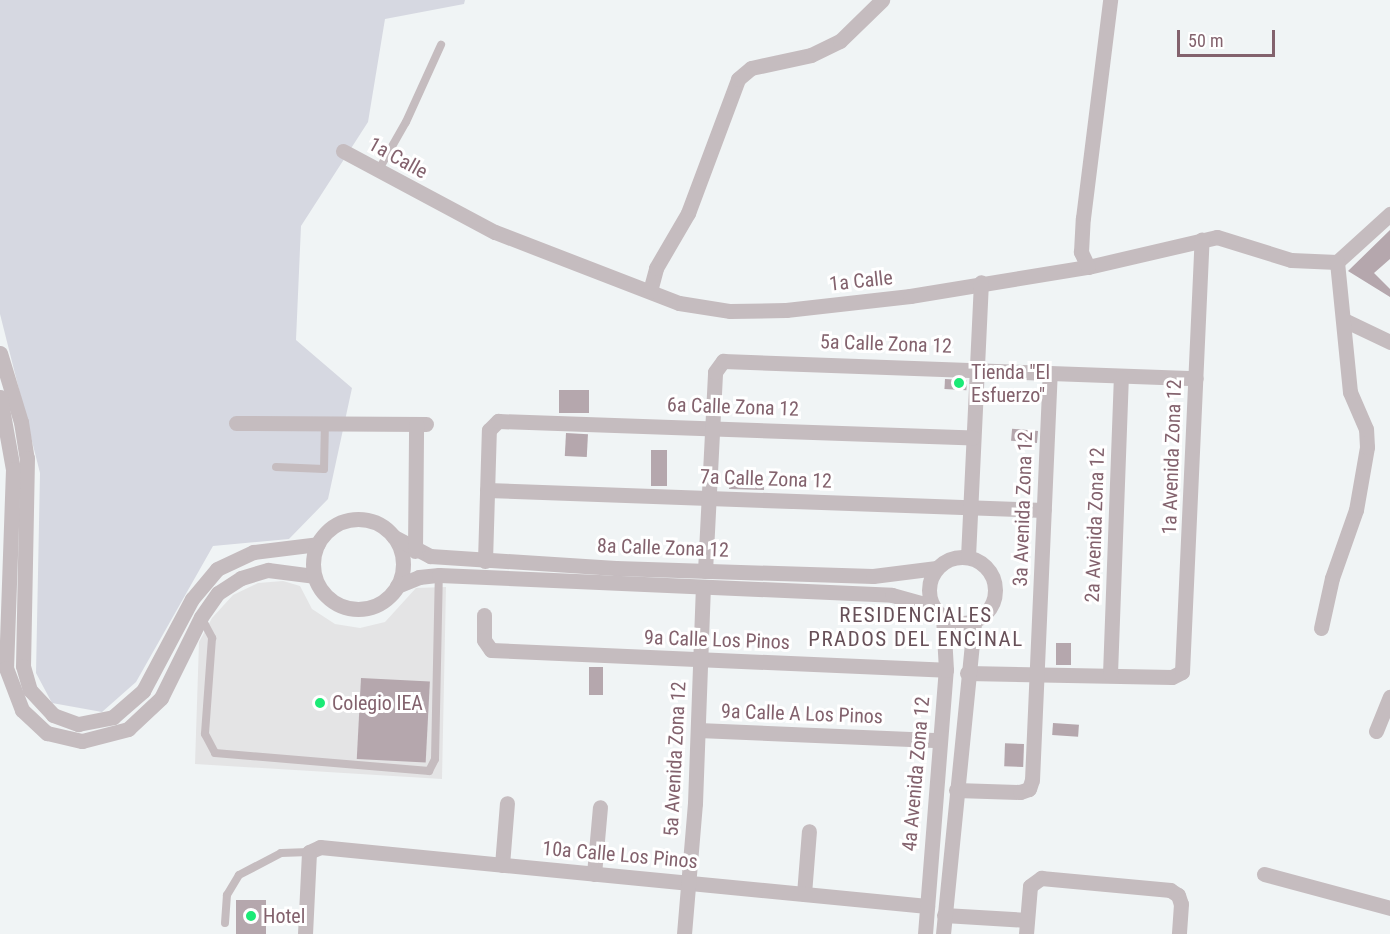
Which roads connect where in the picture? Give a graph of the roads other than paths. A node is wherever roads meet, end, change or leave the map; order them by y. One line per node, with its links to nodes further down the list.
1 (882, 0): 11 (street)
2 (1110, 0): 9 (street)
3 (441, 45): 5 (lane)
4 (343, 151): 5 (street, 1a Calle)
5 (378, 171): 11 (street, 1a Calle)
6 (1390, 214): 8 (street)
7 (1202, 239): 8 (street, 1a Calle); 9 (street, 1a Calle); 18 (street, 1a Avenida Zona 12)
8 (1337, 261): 12 (street)
9 (1088, 267): 10 (street, 1a Calle)
10 (981, 282): 11 (street, 1a Calle); 15 (street)
11 (650, 291)
12 (1346, 321): 13 (street); 44 (street)
13 (1390, 342)
14 (0, 353): 30 (street)
15 (976, 370): 16 (street, 5a Calle Zona 12); 22 (street, 5a Calle Zona 12); 23 (street)
16 (1050, 374): 17 (street, 5a Calle Zona 12); 28 (street, 3a Avenida Zona 12)
17 (1121, 377): 18 (street, 5a Calle Zona 12); 48 (street, 2a Avenida Zona 12)
18 (1196, 378): 48 (street, 1a Avenida Zona 12)
19 (0, 397): 42 (street)
20 (326, 422): 21 (street); 24 (lane); 31 (street)
21 (236, 423)
22 (711, 427): 23 (street, 6a Calle Zona 12); 25 (street, 6a Calle Zona 12); 26 (street)
23 (973, 438): 27 (street)
24 (276, 467)
25 (487, 490): 26 (street, 7a Calle Zona 12); 33 (street)
26 (707, 498): 27 (street, 7a Calle Zona 12); 35 (street)
27 (970, 507): 28 (street, 7a Calle Zona 12); 32 (street)
28 (1044, 510): 49 (street, 3a Avenida Zona 12)
29 (394, 537): 30 (street); 31 (street, 8a Calle Zona 12); 38 (street)
30 (318, 544): 37 (street)
31 (415, 551): 33 (street, 8a Calle Zona 12)
32 (968, 557): 34 (street); 43 (street)
33 (485, 561): 35 (street, 8a Calle Zona 12)
34 (936, 568): 35 (street, 8a Calle Zona 12); 40 (street)
35 (705, 571)
36 (439, 575): 38 (street, 8a Calle Zona 12); 39 (street, 8a Calle Zona 12); 42 (lane)
37 (314, 576): 38 (street); 42 (street)
38 (397, 586)
39 (703, 587): 40 (street, 8a Calle Zona 12); 45 (street, 5a Avenida Zona 12)
40 (937, 612): 43 (street); 46 (street, 4a Avenida Zona 12)
41 (484, 615): 45 (street, 9a Calle Los Pinos)
42 (201, 616)
43 (974, 621): 47 (street, 4a Avenida Zona 12)
44 (1320, 628)
45 (701, 661): 46 (street, 9a Calle Los Pinos); 51 (street, 5a Avenida Zona 12)
46 (946, 670): 53 (street, 4a Avenida Zona 12)
47 (966, 673): 49 (street); 54 (street, 4a Avenida Zona 12)
48 (1110, 674): 49 (street)
49 (1037, 675): 54 (street, 3a Avenida Zona 12)
50 (1390, 697): 52 (street)
51 (698, 730): 53 (street, 9a Calle A Los Pinos); 62 (street, 5a Avenida Zona 12)
52 (1376, 731)
53 (940, 740): 64 (street, 4a Avenida Zona 12)
54 (956, 790): 66 (street, 4a Avenida Zona 12)
55 (507, 803): 59 (street)
56 (600, 807): 60 (street)
57 (809, 831): 63 (street)
58 (309, 852): 59 (street, 10a Calle Los Pinos); 67 (lane); 69 (street)
59 (502, 865): 60 (street, 10a Calle Los Pinos)
60 (594, 874): 62 (street, 10a Calle Los Pinos)
61 (1264, 874): 65 (street)
62 (689, 883): 63 (street, 10a Calle Los Pinos); 70 (street, 5a Avenida Zona 12)
63 (804, 894): 64 (street, 10a Calle Los Pinos)
64 (927, 906): 71 (street, 4a Avenida Zona 12)
65 (1390, 909)
66 (944, 915): 68 (street); 72 (street, 4a Avenida Zona 12)
67 (225, 923)
68 (1026, 927): 73 (street)
69 (304, 934)
70 (684, 934)
71 (925, 934)
72 (943, 934)
73 (1179, 934)

